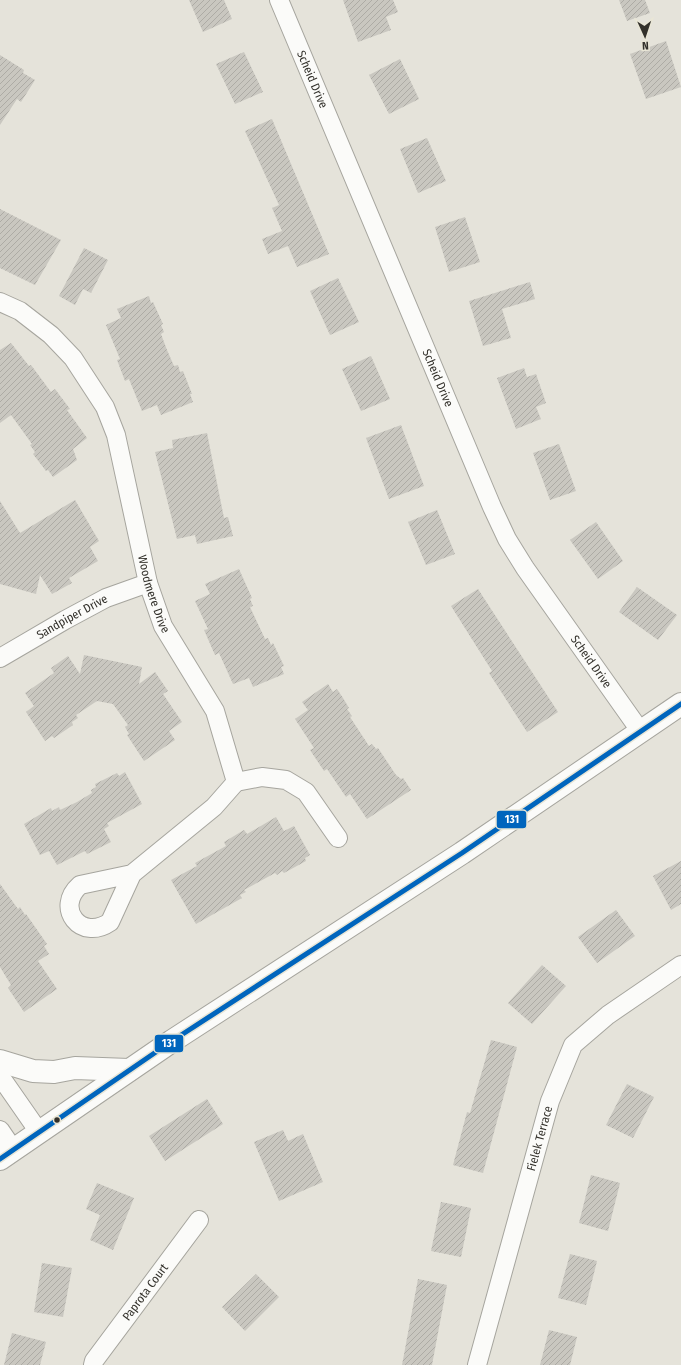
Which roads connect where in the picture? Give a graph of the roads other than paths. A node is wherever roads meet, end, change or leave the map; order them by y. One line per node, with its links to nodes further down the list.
1 (279, 0): 6 (street, Scheid Drive)
2 (0, 302): 3 (street, Woodmere Drive)
3 (148, 583): 4 (street, Sandpiper Drive); 7 (street, Woodmere Drive)
4 (0, 658)
5 (681, 704): 6 (street)
6 (641, 732): 12 (street)
7 (236, 782): 8 (street); 9 (street)
8 (338, 838)
9 (132, 874)
10 (681, 965): 19 (street, Fielek Terrace)
11 (0, 1061): 12 (street)
12 (129, 1070): 15 (street)
13 (0, 1076): 15 (street)
14 (0, 1130): 16 (street)
15 (39, 1132): 16 (street)
16 (7, 1154)
17 (198, 1220): 18 (street, Paprota Court)
18 (93, 1365)
19 (477, 1365)

